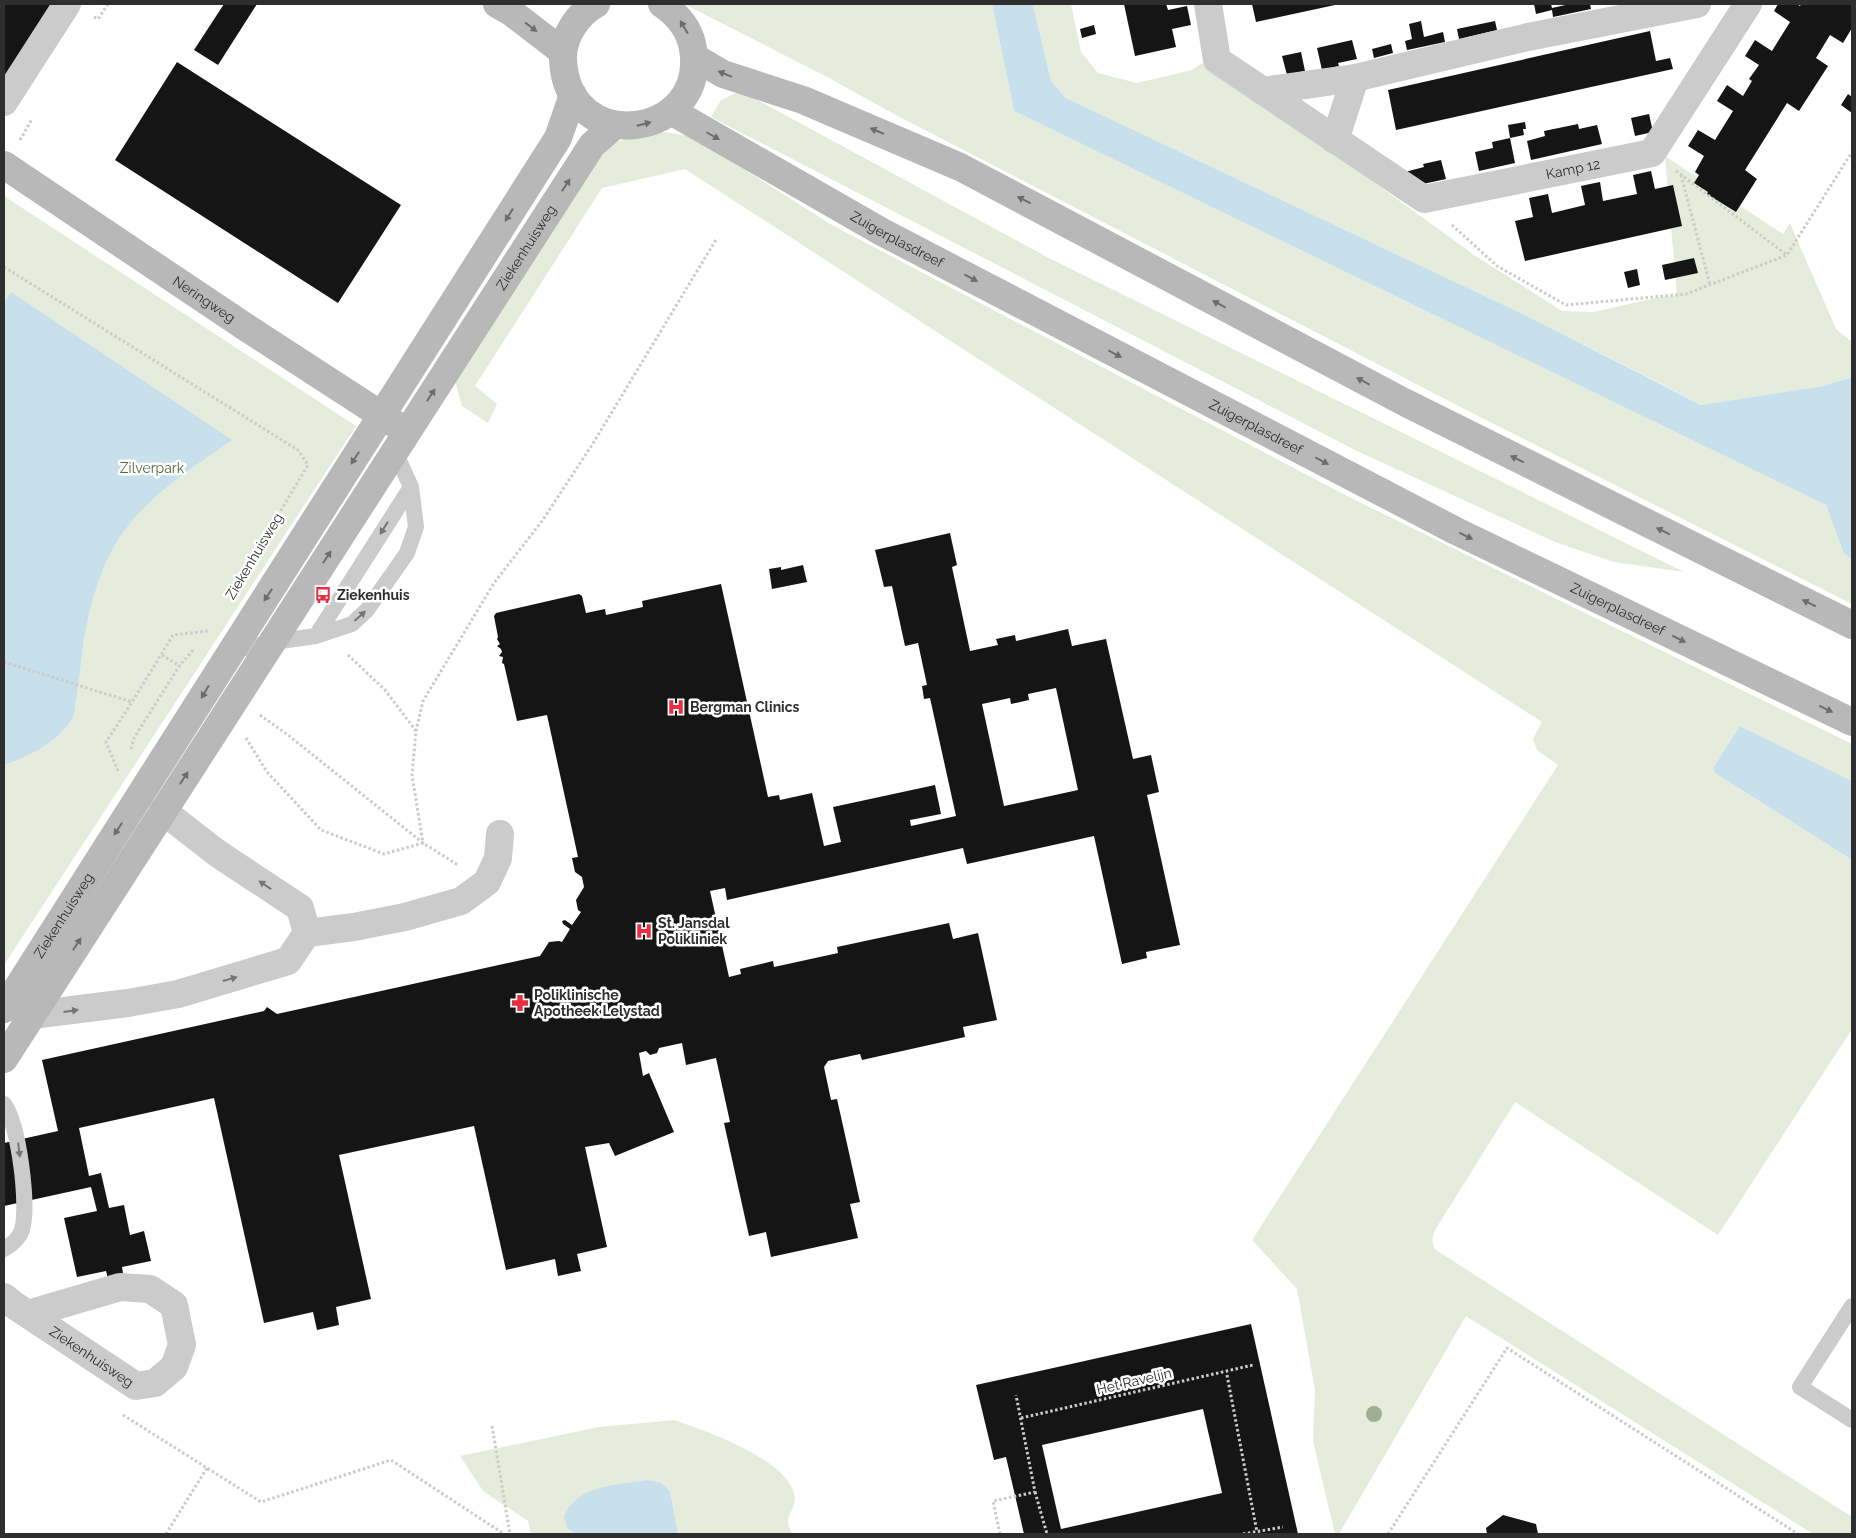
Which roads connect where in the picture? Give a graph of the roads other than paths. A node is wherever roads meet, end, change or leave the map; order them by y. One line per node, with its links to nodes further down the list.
1 (67, 4): 13 (street)
2 (497, 4): 8 (main road, one-way to 8)
3 (662, 4): 9 (main road, one-way to 3)
4 (1208, 4): 11 (street)
5 (1698, 4): 10 (street)
6 (1748, 4): 16 (street, Kamp 12)
7 (590, 5): 8 (main road)
8 (563, 52): 12 (main road)
9 (694, 57): 14 (main road); 21 (main road, one-way to 9)
10 (1355, 78): 11 (street); 16 (street)
11 (1263, 91): 16 (street)
12 (572, 96): 15 (main road); 18 (main road, Ziekenhuisweg, one-way to 18)
13 (4, 102)
14 (670, 111): 15 (main road, one-way to 14); 25 (main road, Zuigerplasdreef, one-way to 25)
15 (615, 125): 19 (main road, Ziekenhuisweg, one-way to 15)
16 (1335, 140)
17 (4, 166): 18 (main road, Neringweg)
18 (381, 417): 19 (main road, Neringweg); 24 (main road, Ziekenhuisweg, one-way to 24)
19 (401, 441): 20 (lane); 23 (main road, Ziekenhuisweg, one-way to 19)
20 (411, 487): 22 (lane, one-way to 22); 22 (lane, one-way to 20)
21 (1852, 624)
22 (316, 636): 23 (lane)
23 (273, 642): 24 (lane); 26 (main road, Ziekenhuisweg, one-way to 23)
24 (232, 651): 29 (main road, Ziekenhuisweg, one-way to 29)
25 (1852, 722)
26 (163, 810): 28 (street, one-way to 26); 30 (main road, Ziekenhuisweg, one-way to 26)
27 (500, 834): 28 (street)
28 (307, 933): 30 (street, one-way to 28)
29 (6, 1005): 30 (street, Ziekenhuisweg)
30 (32, 1015): 31 (main road, Ziekenhuisweg)
31 (4, 1059)
32 (4, 1104): 33 (lane, one-way to 33)
33 (4, 1249)
34 (4, 1297): 36 (street, Ziekenhuisweg)
35 (1852, 1306): 37 (lane)
36 (28, 1314): 36 (street, Ziekenhuisweg)
37 (1852, 1420)

